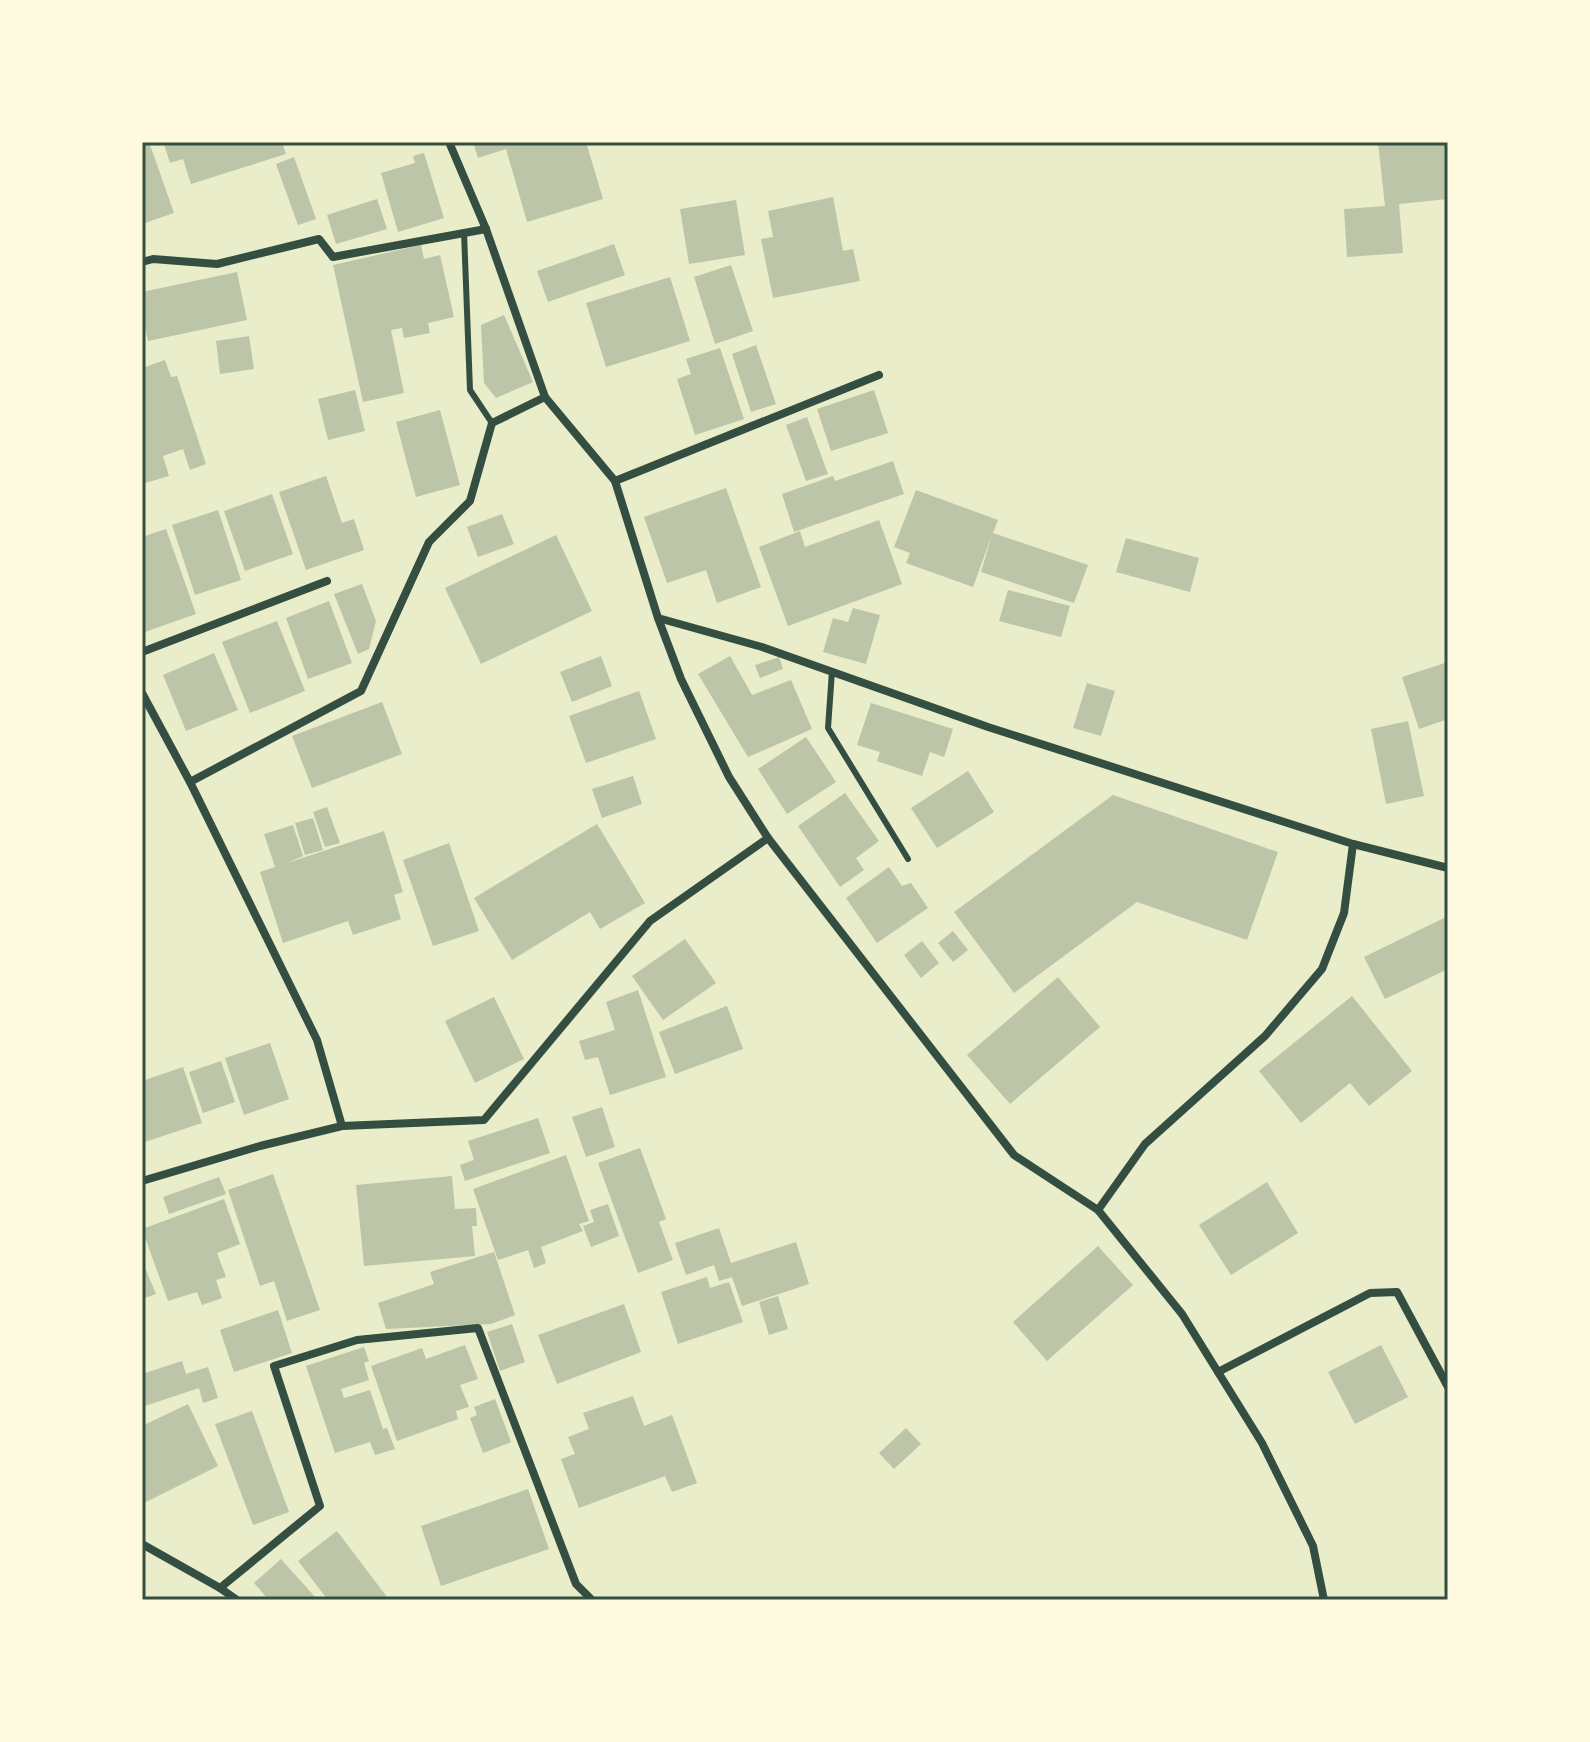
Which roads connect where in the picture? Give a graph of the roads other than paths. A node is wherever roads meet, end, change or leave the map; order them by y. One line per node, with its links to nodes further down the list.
1 (449, 142): 2 (street)
2 (486, 229): 3 (street); 6 (street)
3 (464, 232): 4 (street); 7 (lane)
4 (142, 262)
5 (879, 375): 8 (street)
6 (545, 397): 7 (street); 8 (street)
7 (492, 423): 14 (street)
8 (615, 481): 10 (street)
9 (327, 581): 11 (street)
10 (658, 618): 12 (street); 15 (street)
11 (142, 652)
12 (832, 671): 16 (street); 17 (lane)
13 (142, 693): 14 (street)
14 (190, 782): 19 (street)
15 (768, 838): 19 (street); 21 (street)
16 (1353, 844): 18 (street); 21 (street)
17 (908, 859)
18 (1448, 868)
19 (342, 1126): 20 (street)
20 (142, 1181)
21 (1098, 1210): 22 (street)
22 (1218, 1372): 23 (street); 28 (street)
23 (1448, 1387)
24 (142, 1544): 25 (street)
25 (220, 1588): 26 (street); 27 (street)
26 (237, 1600)
27 (592, 1600)
28 (1324, 1600)

